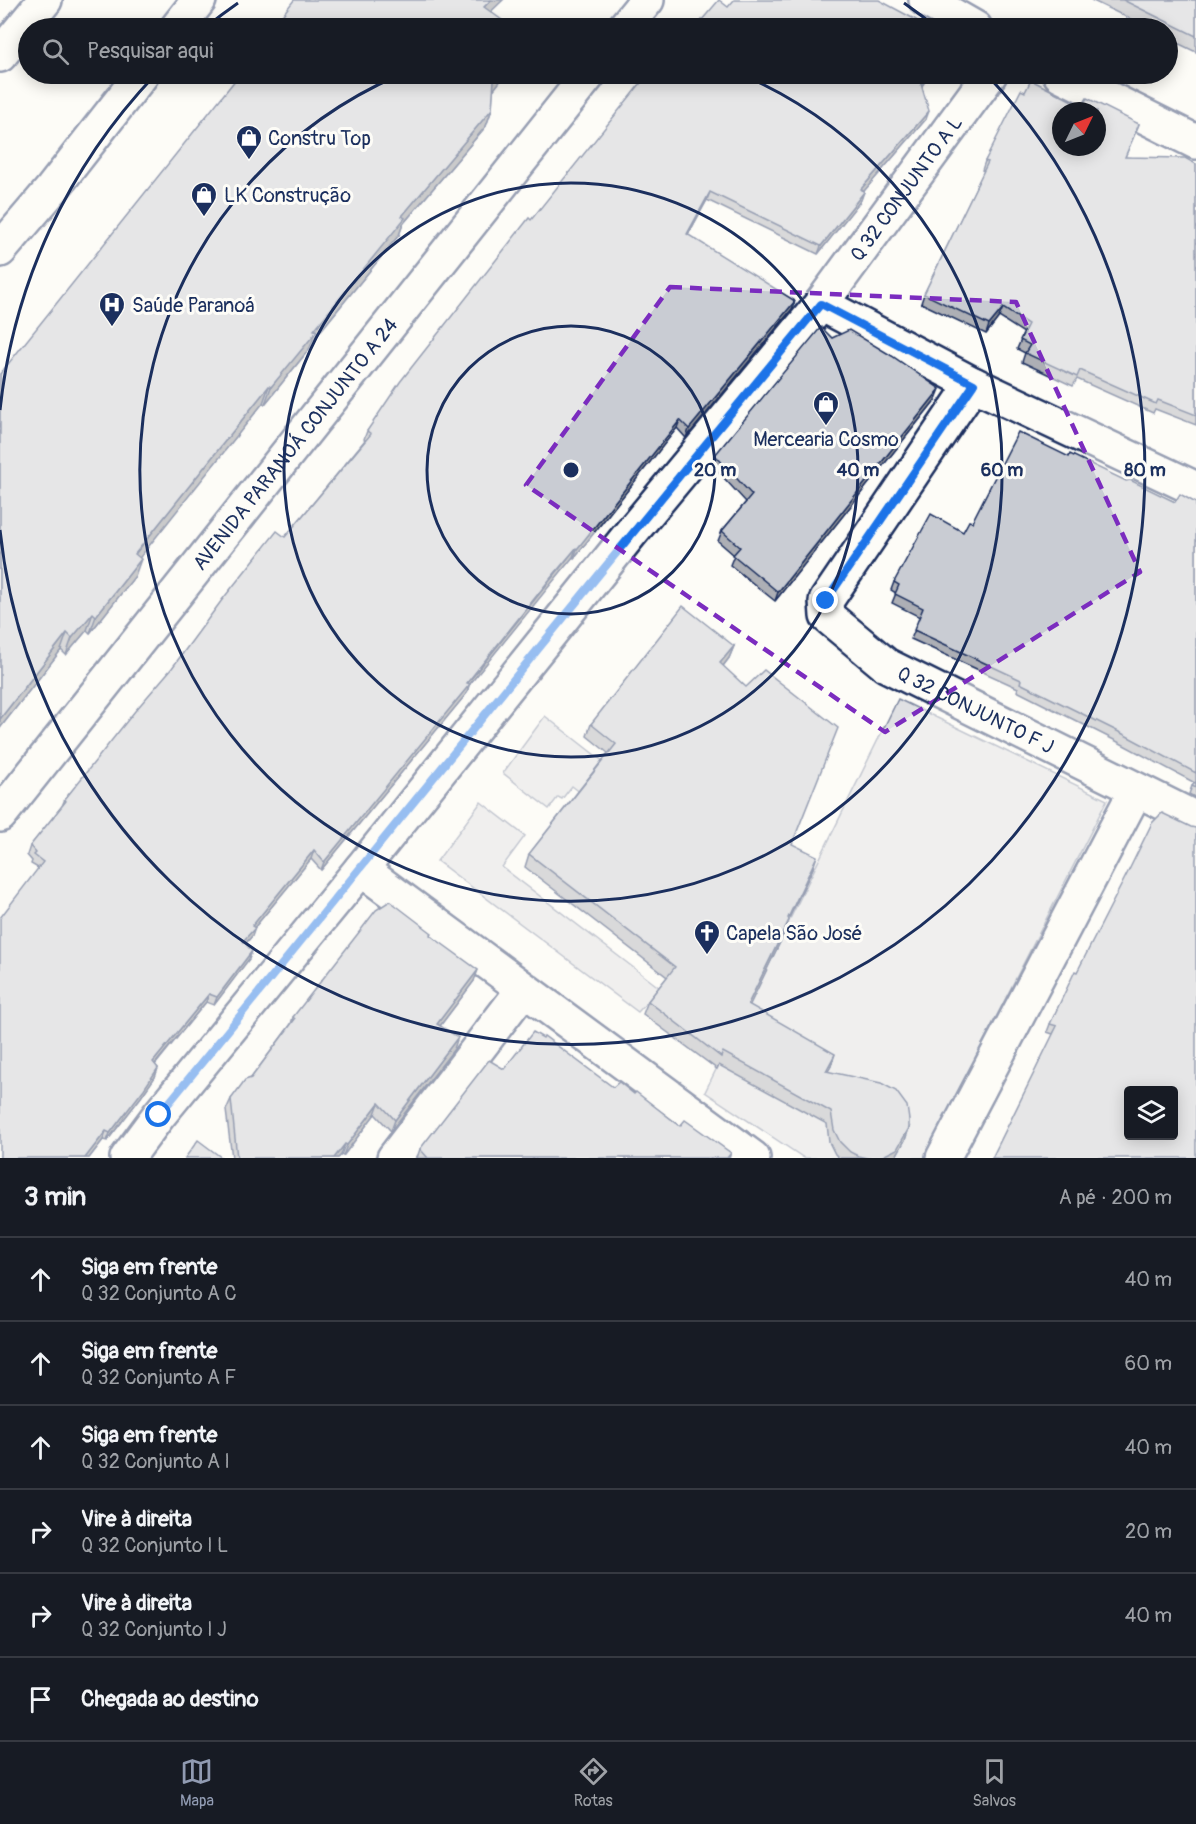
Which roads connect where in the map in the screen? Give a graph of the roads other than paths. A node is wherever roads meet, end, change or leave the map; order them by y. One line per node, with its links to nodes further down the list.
1 (45, 0): 5 (street)
2 (199, 0): 6 (street)
3 (647, 0): 7 (street)
4 (926, 0): 8 (street)
5 (30, 18)
6 (185, 18)
7 (632, 18)
8 (958, 18)
9 (18, 33): 10 (street)
10 (0, 55)
11 (134, 84): 16 (street)
12 (581, 84): 21 (street, AVENIDA PARANOÁ CONJUNTO A 24)
13 (983, 84): 17 (street, Q 32 CONJUNTO A L)
14 (1080, 84): 15 (street)
15 (1196, 142)
16 (0, 250)
17 (821, 304): 18 (street); 23 (street, Q 32 CONJUNTO A L)
18 (974, 384): 19 (street); 20 (street, Q 32 CONJUNTO F J)
19 (1196, 489)
20 (1136, 790): 22 (street, Q 32 CONJUNTO F J); 28 (street)
21 (0, 815)
22 (1196, 819)
23 (361, 869): 24 (street); 25 (street, Q 32 CONJUNTO A L)
24 (523, 990): 26 (street); 27 (street)
25 (127, 1158)
26 (394, 1158)
27 (753, 1158)
28 (943, 1158)

